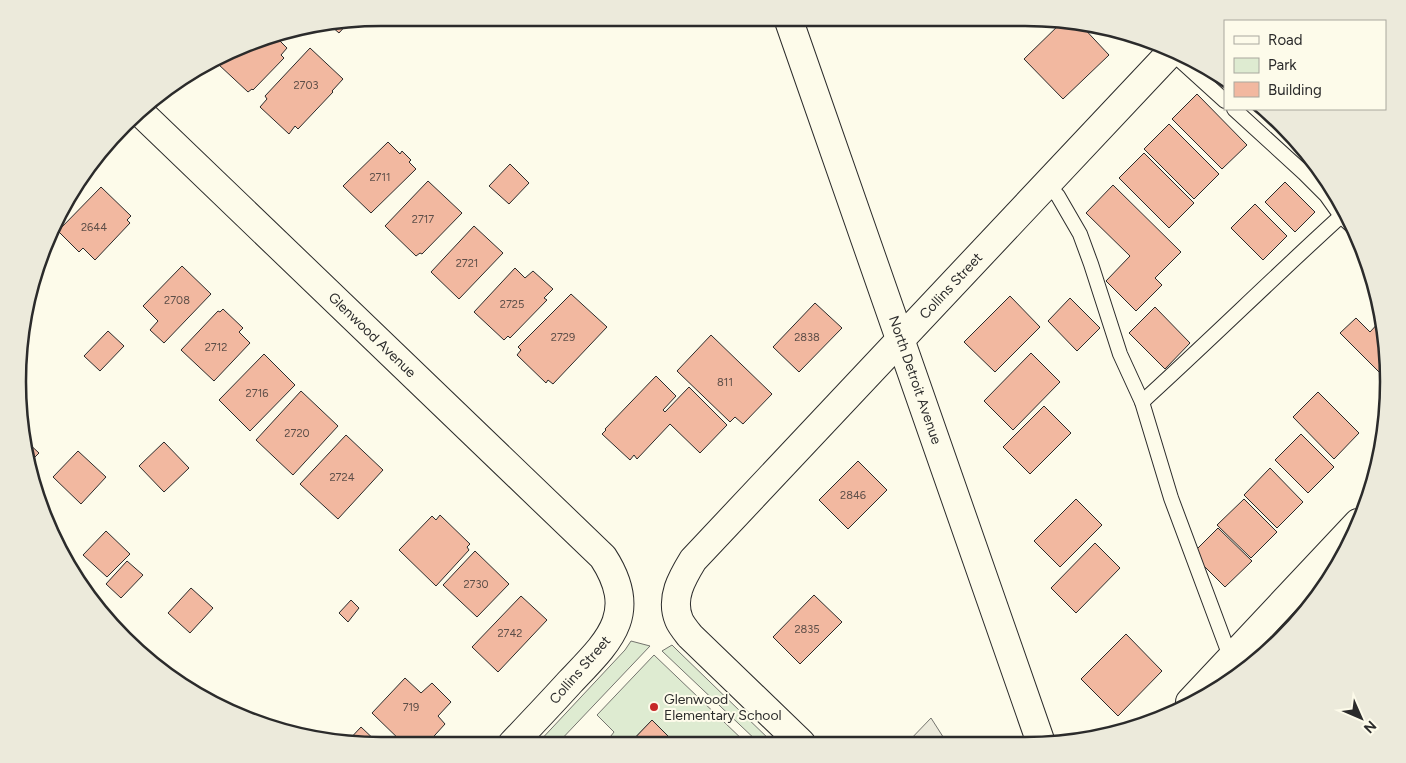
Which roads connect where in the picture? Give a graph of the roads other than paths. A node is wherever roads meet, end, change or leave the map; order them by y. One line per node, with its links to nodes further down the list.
1 (791, 26): 10 (street, North Detroit Avenue)
2 (1167, 56): 7 (street, Collins Street)
3 (1185, 65): 4 (lane)
4 (1224, 100)
5 (1235, 110): 8 (lane)
6 (144, 116): 13 (street, Glenwood Avenue)
7 (1046, 184): 10 (street, Collins Street); 11 (lane)
8 (1330, 200)
9 (1339, 217): 11 (lane)
10 (901, 340): 16 (street, North Detroit Avenue); 18 (street, Collins Street)
11 (1142, 402): 14 (lane)
12 (1343, 539): 14 (street)
13 (603, 556): 17 (street, Collins Street)
14 (1231, 659): 15 (street)
15 (1210, 684)
16 (1036, 736)
17 (519, 737)
18 (794, 737)

